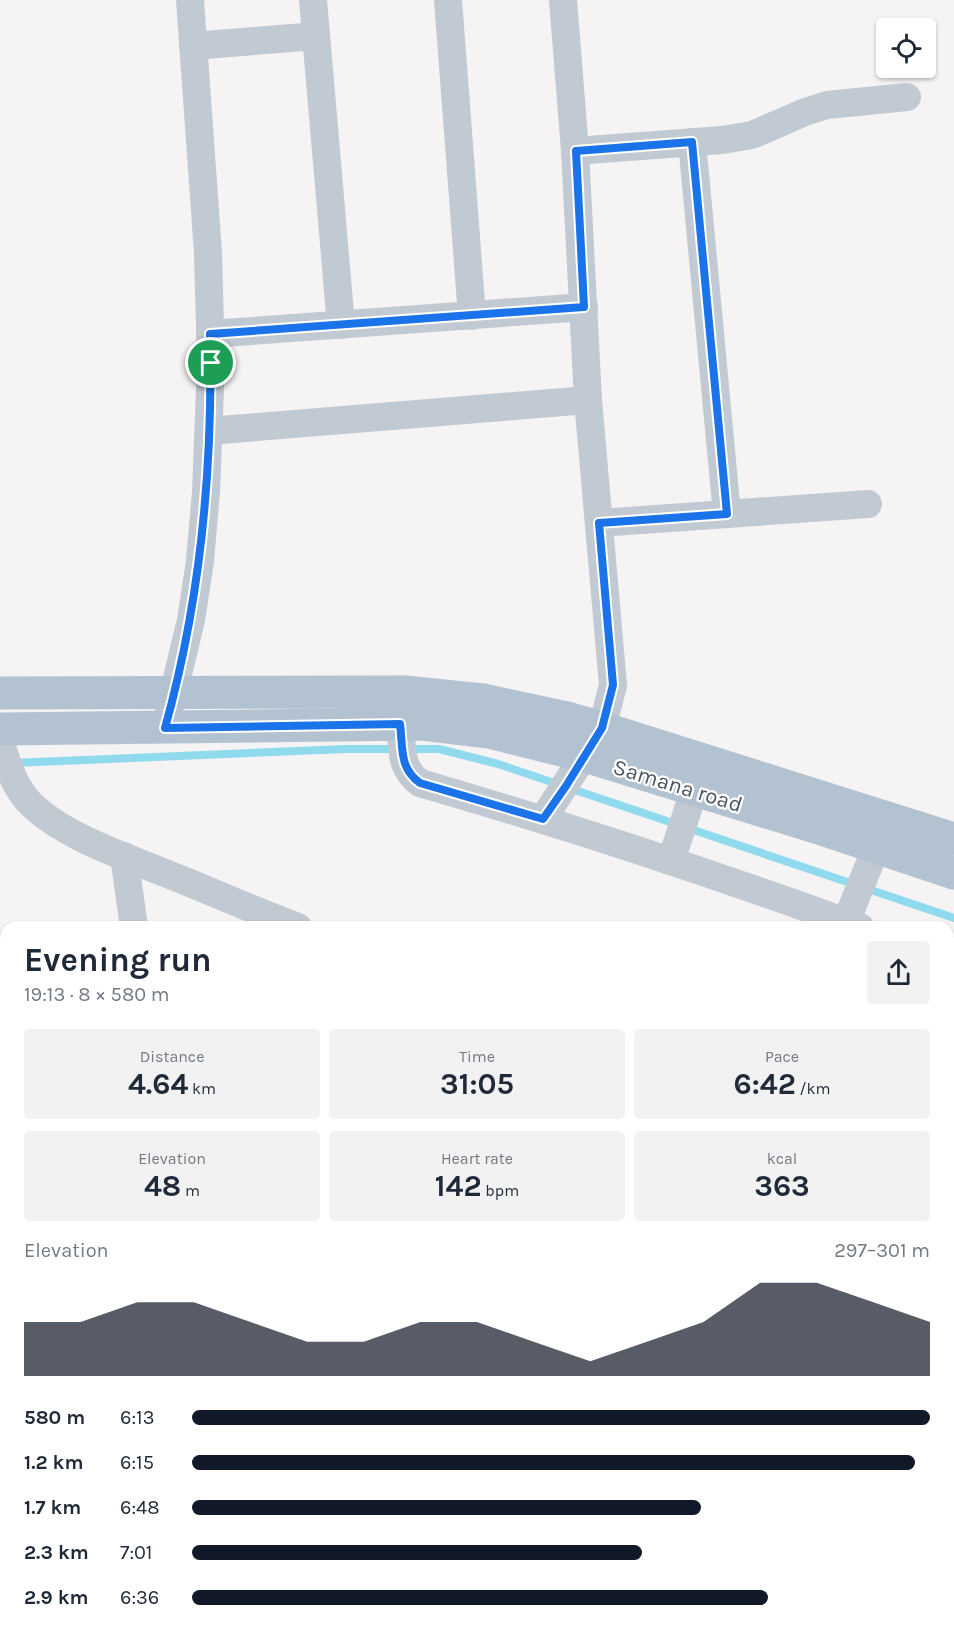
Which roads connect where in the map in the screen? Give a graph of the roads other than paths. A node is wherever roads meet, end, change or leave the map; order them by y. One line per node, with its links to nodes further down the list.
1 (190, 0): 6 (street)
2 (313, 0): 5 (street)
3 (448, 0): 11 (street)
4 (563, 0): 9 (street)
5 (316, 36): 6 (street); 12 (street)
6 (193, 45): 13 (street)
7 (907, 96): 8 (street)
8 (692, 142): 9 (street); 17 (street)
9 (576, 151): 10 (street)
10 (584, 307): 11 (street); 14 (street)
11 (472, 316): 12 (street)
12 (341, 325): 13 (street)
13 (210, 334): 15 (street)
14 (588, 400): 15 (street); 18 (street)
15 (209, 431): 20 (street)
16 (868, 504): 17 (street)
17 (727, 514): 18 (street)
18 (599, 523): 22 (street)
19 (0, 693): 20 (main road, Samana road)
20 (175, 693): 21 (street); 22 (main road, Samana road)
21 (165, 728): 23 (main road, Samana road); 25 (main road, Samana road)
22 (602, 728): 24 (street); 28 (main road, Samana road)
23 (403, 748): 24 (main road, Samana road); 26 (street)
24 (585, 756): 26 (street); 27 (main road, Samana road)
25 (8, 768): 30 (street)
26 (554, 803): 27 (street)
27 (682, 827): 29 (main road, Samana road); 32 (street)
28 (954, 839)
29 (876, 848): 31 (main road, Samana road); 32 (street)
30 (124, 856): 33 (street); 34 (street)
31 (954, 873)
32 (855, 909)
33 (133, 921)
34 (278, 921)

